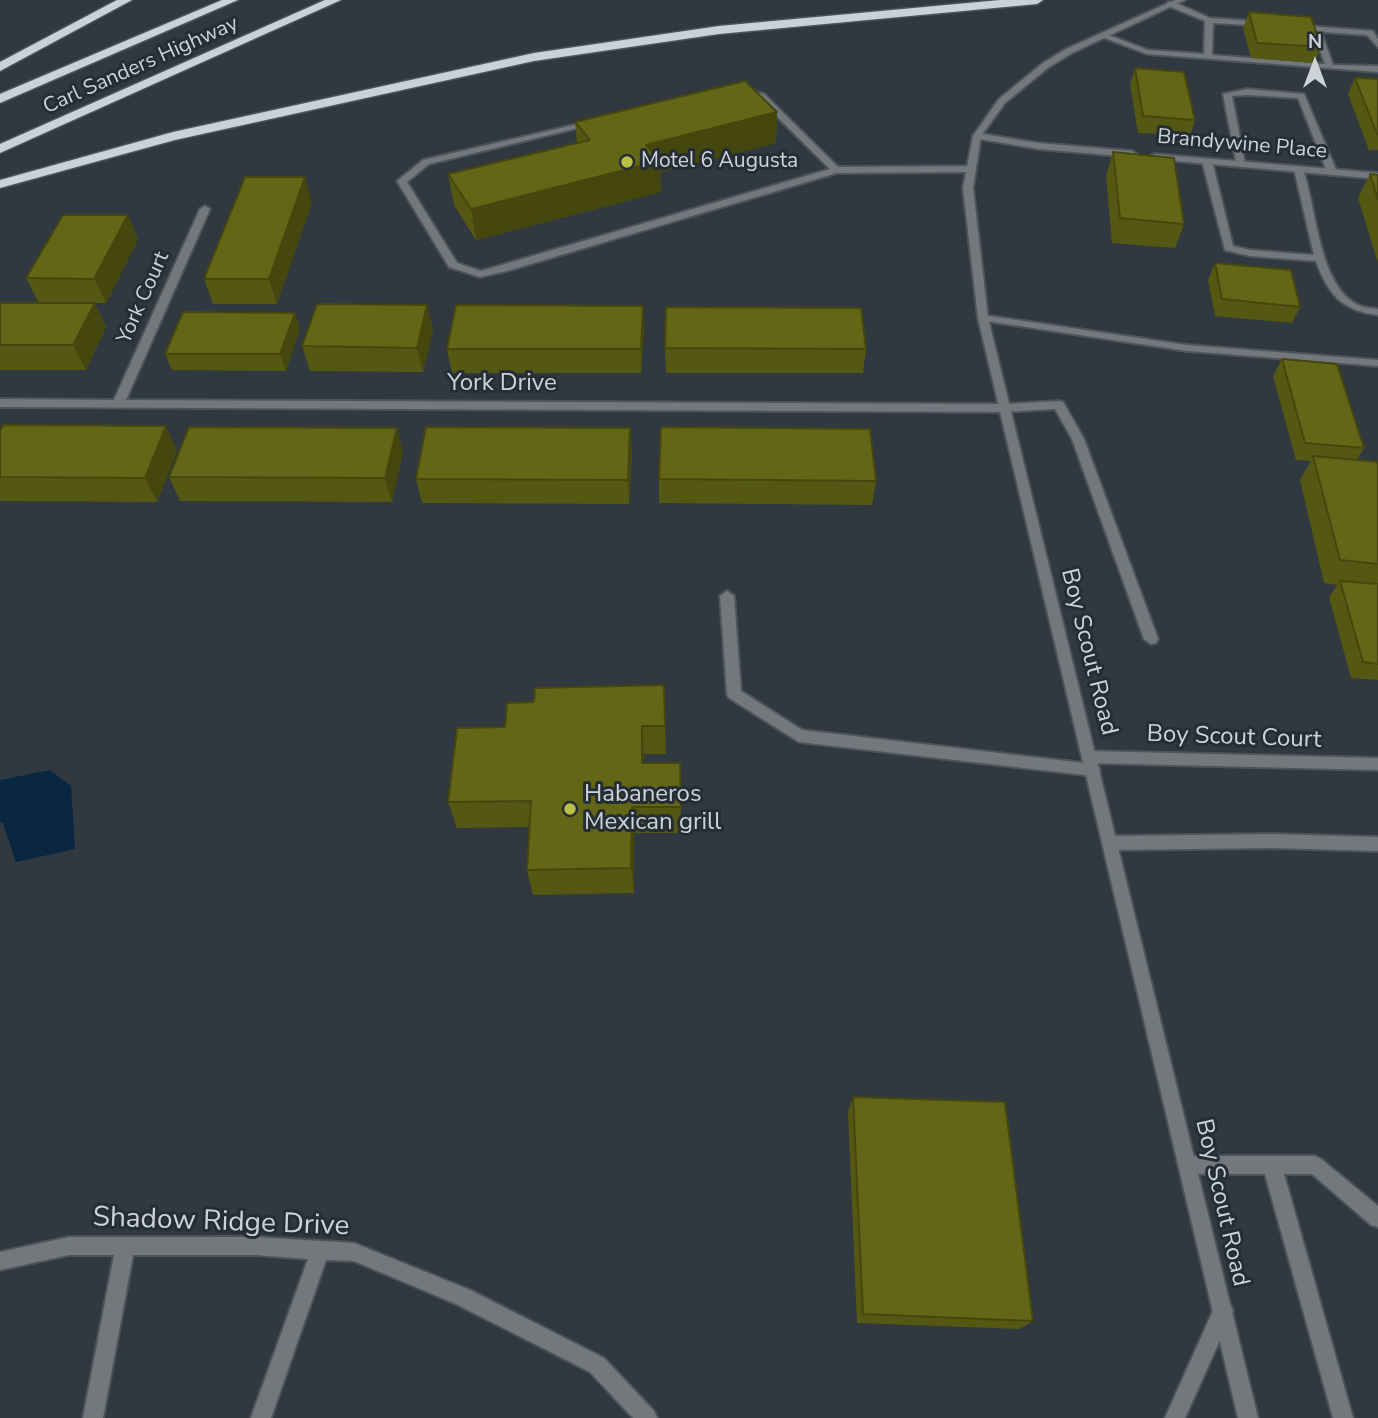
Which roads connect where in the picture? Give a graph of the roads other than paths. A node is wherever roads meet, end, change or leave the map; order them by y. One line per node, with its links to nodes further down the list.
1 (126, 0): 14 (highway)
2 (232, 0): 17 (highway, Carl Sanders Highway)
3 (335, 0): 20 (highway, Carl Sanders Highway)
4 (1037, 0): 28 (highway)
5 (1176, 2): 6 (street); 10 (street, Boy Scout Road)
6 (1209, 20): 7 (street); 12 (street)
7 (1276, 25)
8 (1289, 26): 9 (street)
9 (1316, 29): 11 (street); 13 (street)
10 (1103, 36): 12 (street); 19 (street, Boy Scout Road)
11 (1378, 45)
12 (1208, 57): 13 (street)
13 (1330, 66): 15 (street)
14 (0, 67)
15 (1378, 69)
16 (732, 90): 25 (street)
17 (0, 99)
18 (600, 120): 25 (street)
19 (977, 136): 21 (street, Brandywine Place); 23 (street, Boy Scout Road)
20 (0, 149)
21 (1207, 161): 22 (street, Brandywine Place); 30 (street)
22 (1240, 164): 24 (street, Brandywine Place); 26 (street)
23 (971, 169): 25 (street); 32 (street, Boy Scout Road)
24 (1298, 169): 26 (street, Brandywine Place); 30 (street)
25 (836, 170)
26 (1332, 172): 27 (street, Brandywine Place)
27 (1378, 176)
28 (0, 184)
29 (205, 209): 34 (street, York Court)
30 (1321, 258): 31 (street)
31 (1378, 312)
32 (983, 318): 33 (street); 36 (street, Boy Scout Road)
33 (1378, 363)
34 (119, 402): 35 (street, York Drive); 36 (street, York Drive)
35 (0, 404)
36 (1005, 408): 38 (street); 39 (street, Boy Scout Road)
37 (727, 596): 39 (street, Boy Scout Court)
38 (1151, 639)
39 (1091, 764): 40 (street, Boy Scout Court); 41 (street, Boy Scout Road)
40 (1378, 764)
41 (1111, 843): 42 (street); 43 (street, Boy Scout Road)
42 (1378, 844)
43 (1188, 1165): 44 (street); 49 (street, Boy Scout Road)
44 (1272, 1165): 45 (street); 55 (street)
45 (1378, 1218)
46 (125, 1246): 47 (street, Shadow Ridge Drive); 48 (street, Shadow Ridge Drive); 50 (street)
47 (320, 1250): 51 (street); 52 (street, Shadow Ridge Drive)
48 (0, 1261)
49 (1223, 1311): 53 (street); 54 (street, Boy Scout Road)
50 (93, 1418)
51 (261, 1418)
52 (647, 1418)
53 (1175, 1418)
54 (1248, 1418)
55 (1343, 1418)

